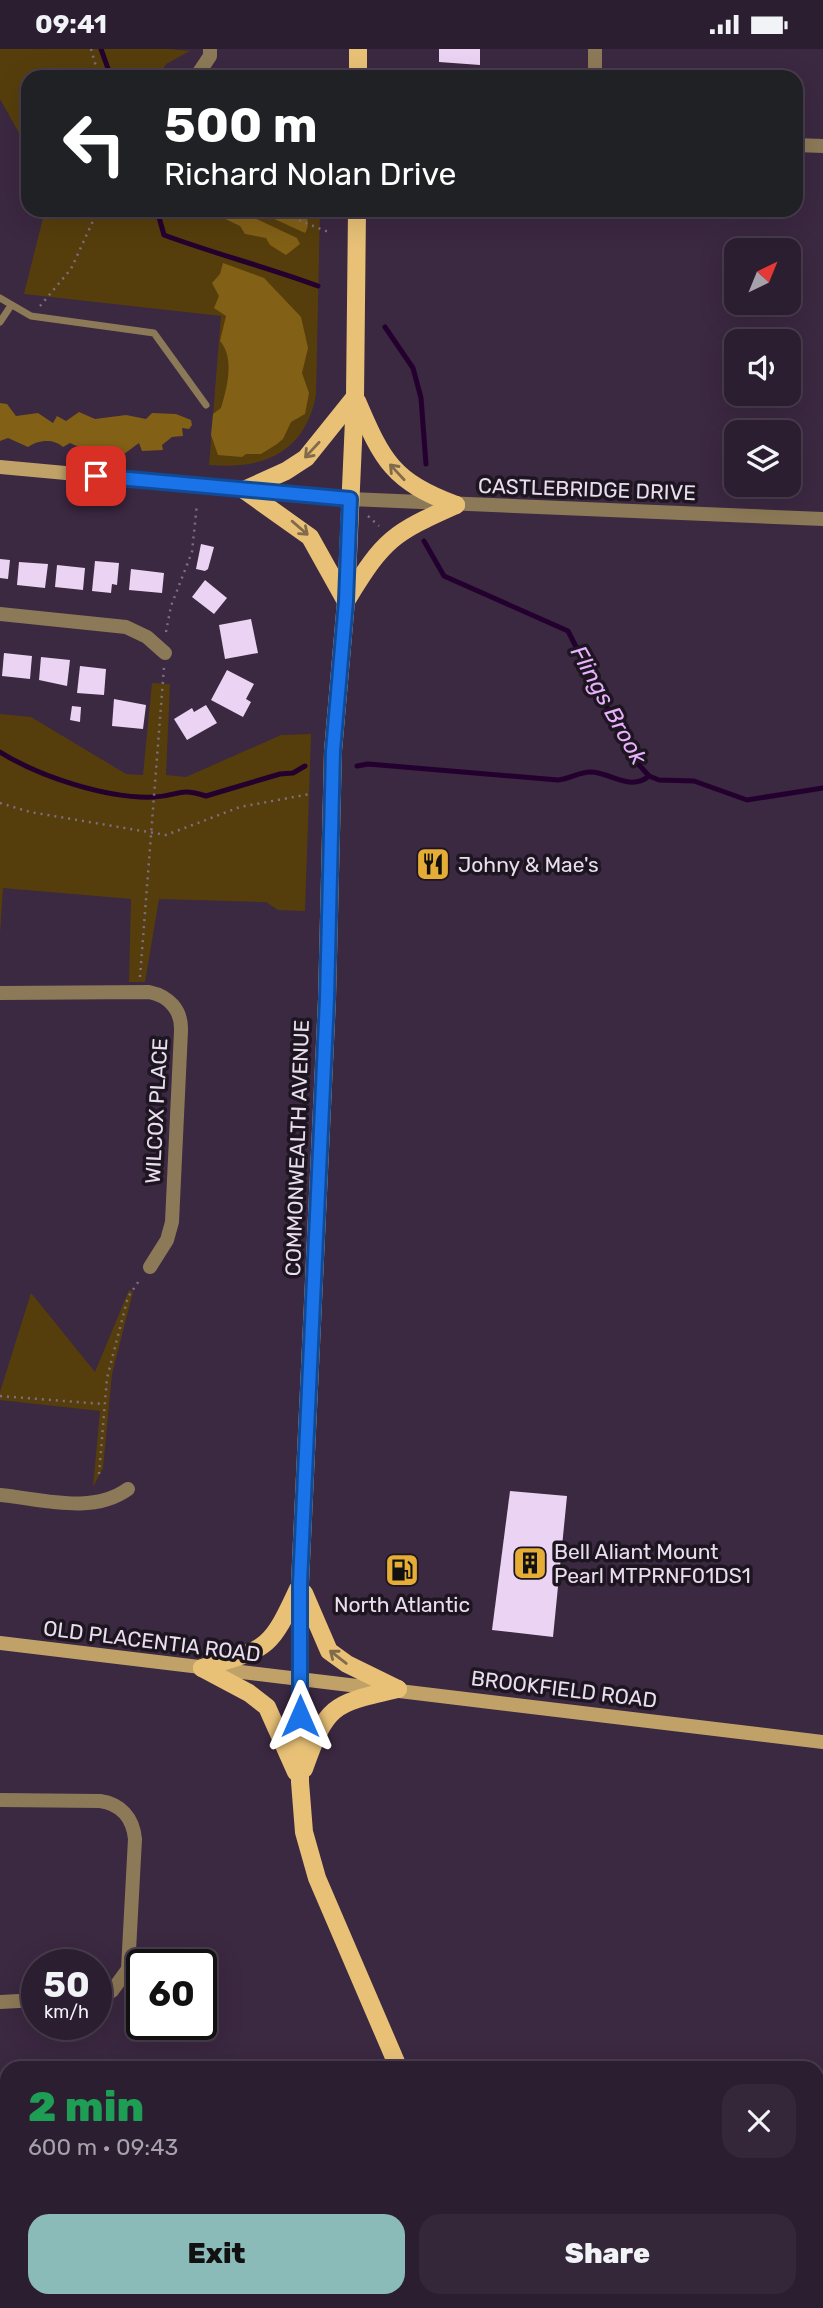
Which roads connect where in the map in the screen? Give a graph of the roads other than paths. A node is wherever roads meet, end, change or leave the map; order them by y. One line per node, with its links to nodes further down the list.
1 (211, 49): 4 (street)
2 (358, 49): 5 (main road)
3 (596, 49): 6 (street)
4 (201, 70)
5 (358, 70)
6 (595, 70)
7 (803, 145): 8 (street)
8 (823, 146)
9 (357, 217): 13 (main road, COMMONWEALTH AVENUE)
10 (0, 298): 11 (lane)
11 (10, 307): 12 (lane); 14 (lane)
12 (0, 322)
13 (355, 397): 16 (main road, one-way to 16); 17 (main road, COMMONWEALTH AVENUE); 18 (main road, one-way to 13)
14 (206, 405)
15 (0, 467): 16 (main road)
16 (244, 490): 17 (main road); 20 (main road, one-way to 20)
17 (350, 499): 18 (street, CASTLEBRIDGE DRIVE); 20 (main road, COMMONWEALTH AVENUE)
18 (456, 505): 19 (street, CASTLEBRIDGE DRIVE); 20 (main road)
19 (823, 519)
20 (346, 601): 27 (main road, COMMONWEALTH AVENUE)
21 (0, 614): 22 (street)
22 (165, 653)
23 (0, 993): 24 (street, WILCOX PLACE)
24 (150, 1267)
25 (128, 1489): 26 (street)
26 (0, 1495)
27 (300, 1583): 29 (main road); 30 (main road, COMMONWEALTH AVENUE); 31 (main road, one-way to 27)
28 (0, 1643): 29 (main road, OLD PLACENTIA ROAD)
29 (202, 1668): 30 (main road, OLD PLACENTIA ROAD); 33 (main road)
30 (300, 1680): 31 (main road, BROOKFIELD ROAD); 33 (main road, COMMONWEALTH AVENUE)
31 (398, 1689): 32 (main road, BROOKFIELD ROAD); 33 (main road)
32 (823, 1742)
33 (300, 1782): 38 (main road, COMMONWEALTH AVENUE)
34 (0, 1800): 35 (street)
35 (112, 1991)
36 (21, 2001): 37 (street)
37 (0, 2002)
38 (396, 2061)

